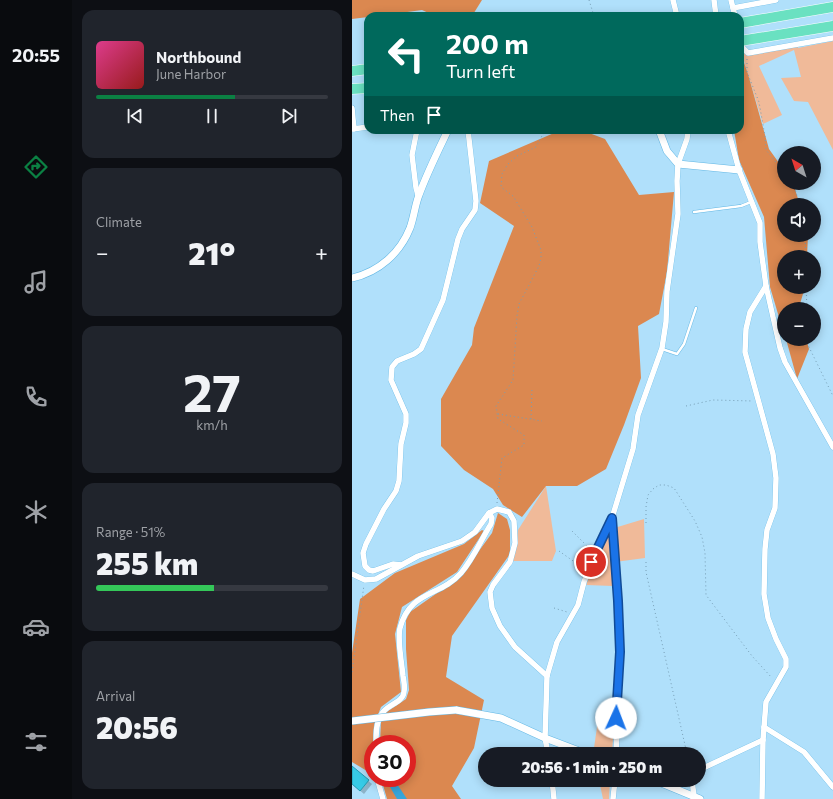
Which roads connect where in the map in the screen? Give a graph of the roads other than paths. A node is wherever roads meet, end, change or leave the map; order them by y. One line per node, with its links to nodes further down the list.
1 (673, 0): 7 (street)
2 (714, 0): 8 (street)
3 (731, 0): 6 (street)
4 (776, 0): 6 (street)
5 (833, 7): 10 (highway)
6 (733, 8): 9 (street)
7 (676, 12)
8 (716, 12)
9 (734, 12)
10 (744, 22)
11 (833, 26): 13 (highway, bridge)
12 (833, 38): 14 (street)
13 (744, 40)
14 (744, 49)
15 (364, 70): 16 (highway)
16 (352, 71)
17 (364, 88): 18 (highway)
18 (352, 89)
19 (352, 108): 21 (street)
20 (364, 127): 21 (street)
21 (353, 128)
22 (416, 134): 30 (street)
23 (446, 134): 30 (street)
24 (468, 134): 40 (street)
25 (660, 134): 28 (street)
26 (688, 134): 28 (street)
27 (729, 134): 29 (street)
28 (678, 164): 29 (street); 36 (street)
29 (739, 170): 31 (street)
30 (418, 196): 33 (street)
31 (752, 202): 32 (lane); 34 (street)
32 (694, 212)
33 (352, 278)
34 (766, 286): 37 (street); 44 (street)
35 (696, 308): 36 (lane)
36 (662, 348): 39 (street)
37 (833, 447)
38 (489, 513): 40 (street); 42 (street); 45 (street)
39 (612, 518): 42 (street); 50 (street)
40 (401, 565): 41 (street)
41 (352, 574)
42 (547, 676): 46 (street)
43 (352, 721): 46 (street, bridge)
44 (764, 727): 47 (street); 57 (street)
45 (376, 735)
46 (545, 738): 48 (street); 49 (street)
47 (763, 740): 51 (street); 62 (street)
48 (547, 747)
49 (569, 747)
50 (616, 747)
51 (706, 767)
52 (380, 787): 59 (street)
53 (553, 787): 60 (street)
54 (614, 787): 61 (street)
55 (671, 787): 58 (street)
56 (694, 787): 58 (street)
57 (833, 787)
58 (697, 798)
59 (383, 799)
60 (554, 799)
61 (613, 799)
62 (762, 799)

